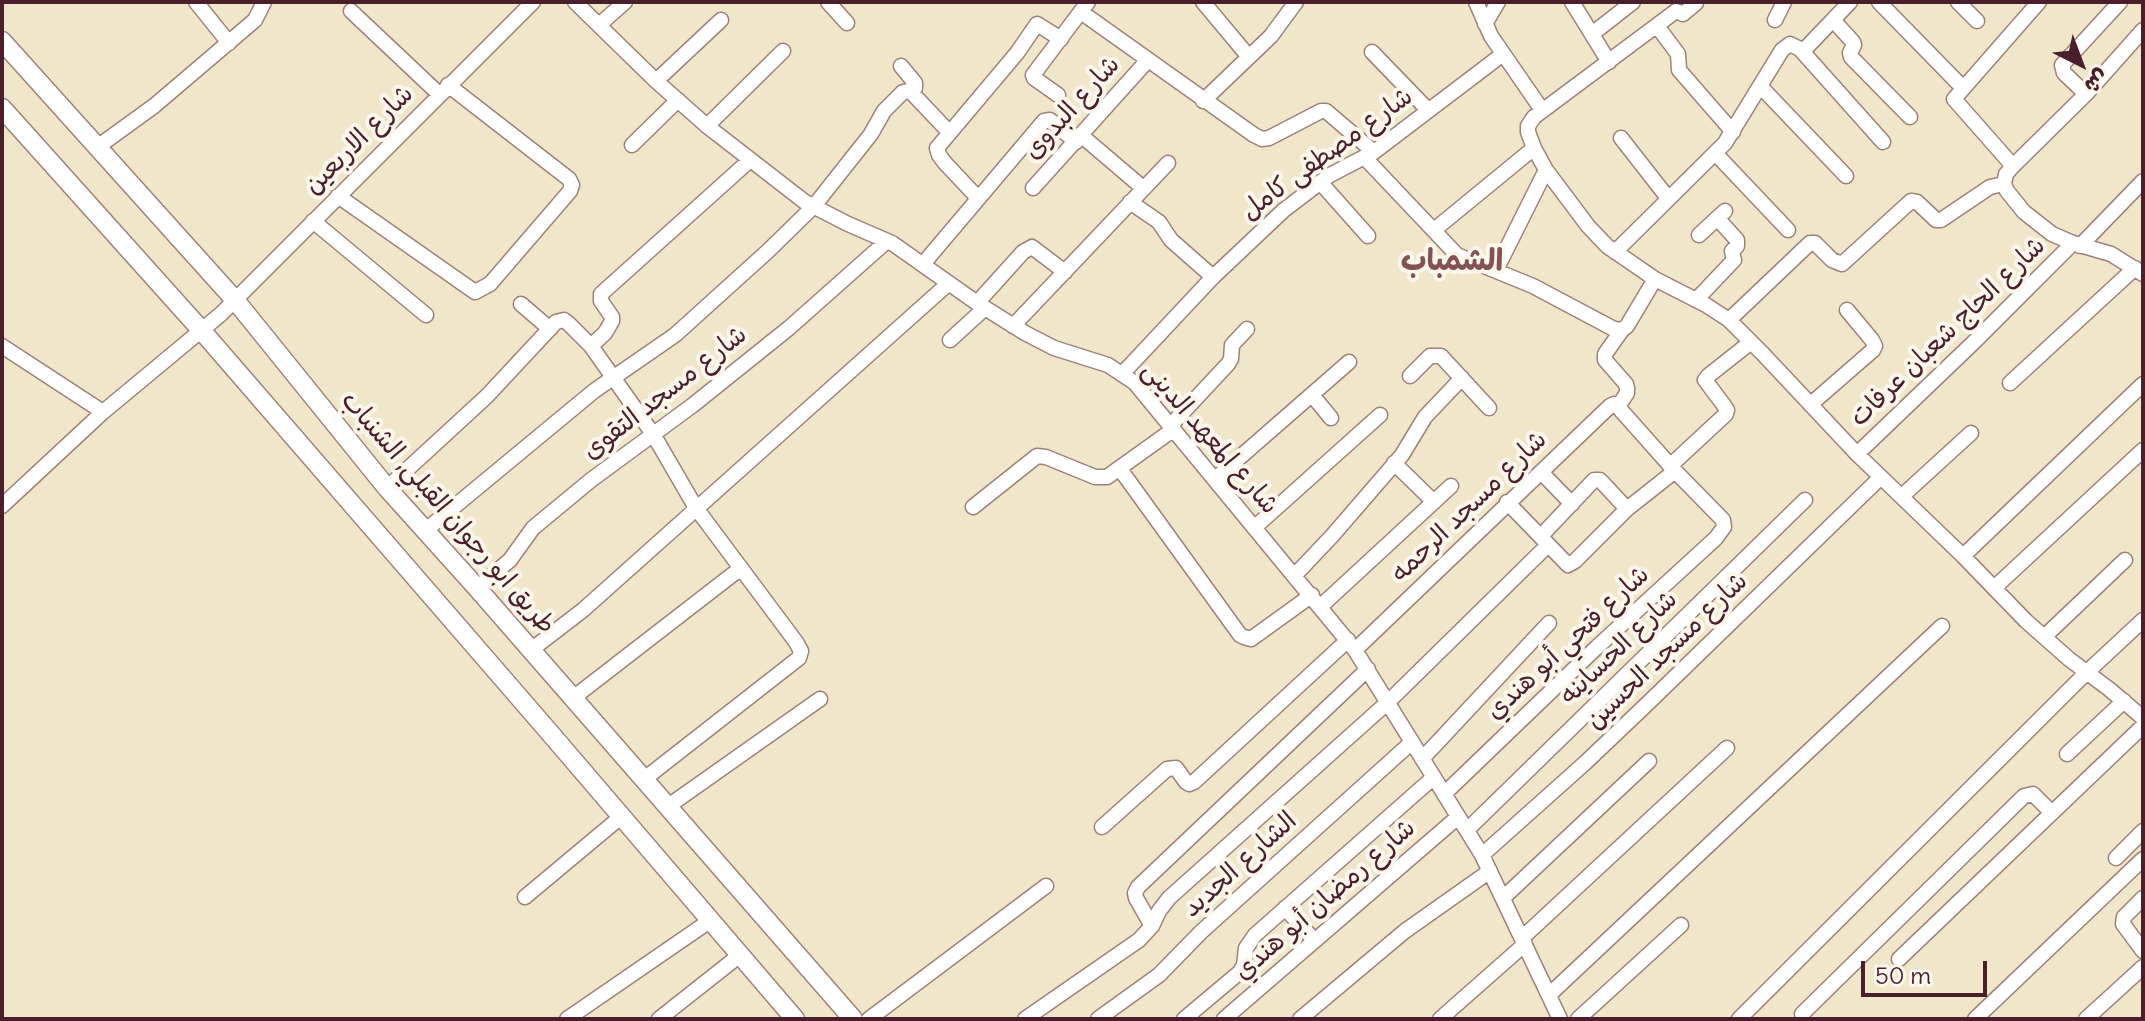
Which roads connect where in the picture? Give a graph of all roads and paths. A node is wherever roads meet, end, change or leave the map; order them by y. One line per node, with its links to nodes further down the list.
1 (196, 2): 34 (street)
2 (264, 2): 34 (street)
3 (533, 2): 46 (street, شارع الاربعين)
4 (575, 2): 28 (street, شارع المعهد الدينى)
5 (625, 2): 28 (street)
6 (828, 2): 26 (street)
7 (1203, 2): 39 (street)
8 (1296, 2): 39 (street)
9 (1476, 2): 27 (street)
10 (1498, 2): 27 (street)
11 (1572, 2): 31 (street)
12 (1633, 2): 31 (street)
13 (1784, 2): 23 (street)
14 (1850, 2): 24 (street)
15 (1879, 2): 45 (street)
16 (1958, 2): 25 (street)
17 (2039, 2): 45 (street)
18 (2120, 2): 48 (street)
19 (1696, 3): 29 (street)
20 (1085, 7): 32 (street); 40 (street)
21 (351, 11): 46 (street)
22 (721, 20): 43 (street)
23 (1775, 20)
24 (1833, 20): 35 (street); 55 (street)
25 (1977, 21)
26 (847, 23)
27 (1485, 24): 38 (street)
28 (599, 25): 43 (street, شارع المعهد الدينى)
29 (1657, 26): 41 (street); 58 (street)
30 (2143, 30): 48 (street)
31 (1592, 34): 41 (street)
32 (1061, 39): 49 (street); 57 (street)
33 (2, 41): 63 (street, طريق ابو رجوان القبلي, الشنباب)
34 (229, 43): 63 (street)
35 (1800, 49): 44 (street); 61 (street)
36 (783, 51): 56 (street)
37 (1372, 52): 53 (street)
38 (1503, 54): 53 (street, شارع مصطفى كامل); 54 (street)
39 (1249, 57): 51 (street)
40 (1148, 60): 51 (street); 60 (street, شارع البدوى)
41 (1609, 62): 54 (street)
42 (901, 66): 47 (street)
43 (656, 81): 50 (street, شارع المعهد الدينى)
44 (1761, 87): 58 (street); 71 (street)
45 (1963, 88): 69 (street)
46 (443, 90): 77 (street, شارع الاربعين); 77 (street)
47 (911, 92): 57 (street); 81 (street)
48 (2086, 94): 69 (street)
49 (1058, 95)
50 (678, 100): 56 (street, شارع المعهد الدينى); 62 (street)
51 (1203, 101): 66 (street)
52 (2, 108): 105 (street)
53 (1428, 110): 66 (street, شارع مصطفى كامل)
54 (1542, 110): 64 (street)
55 (1910, 117)
56 (707, 126): 67 (street, شارع المعهد الدينى)
57 (949, 132): 78 (street)
58 (1733, 132): 65 (street)
59 (1621, 138): 79 (street)
60 (1079, 139): 75 (street, شارع البدوى); 76 (street); 78 (street)
61 (1883, 142)
62 (632, 145)
63 (96, 148): 97 (street, طريق ابو رجوان القبلي, الشنباب)
64 (1534, 148): 70 (street); 83 (street)
65 (1715, 153): 79 (street); 84 (street)
66 (1369, 155): 73 (street, شارع مصطفى كامل); 83 (street)
67 (749, 161): 81 (street, شارع المعهد الدينى); 112 (street)
68 (1168, 163): 76 (street)
69 (2013, 166): 74 (street)
70 (1546, 170): 89 (street); 91 (street)
71 (1846, 176)
72 (2143, 181): 88 (street)
73 (1320, 182): 86 (street); 94 (street, شارع مصطفى كامل)
74 (2004, 184): 88 (street, شارع الحاج شعبان عرفات); 103 (street)
75 (1033, 188)
76 (1143, 188): 80 (street)
77 (338, 196): 82 (street, شارع الاربعين)
78 (978, 198): 90 (street)
79 (1668, 198): 89 (street)
80 (1130, 202): 93 (street); 94 (street)
81 (814, 206): 87 (street, شارع المعهد الدينى); 117 (street)
82 (313, 221): 97 (street, شارع الاربعين); 102 (street)
83 (1434, 230): 91 (street)
84 (1788, 230)
85 (1699, 235): 98 (street)
86 (1368, 236)
87 (887, 241): 90 (street, شارع المعهد الدينى); 129 (street, شارع مسجد التقوى)
88 (2076, 245): 92 (street, شارع الحاج شعبان عرفات); 131 (street, شارع الحاج شعبان عرفات)
89 (1615, 252): 95 (street)
90 (923, 264): 96 (street, شارع المعهد الدينى)
91 (1496, 270): 108 (street)
92 (2139, 271): 118 (street)
93 (1065, 272): 100 (street); 104 (street)
94 (1213, 277): 114 (street, شارع مصطفى كامل)
95 (1655, 279): 98 (street); 108 (street)
96 (949, 283): 100 (street, شارع المعهد الدينى); 147 (street)
97 (235, 300): 105 (street, شارع الاربعين); 139 (street, طريق ابو رجوان القبلي, الشنباب)
98 (1696, 300): 103 (street)
99 (521, 304): 106 (street)
100 (981, 306): 104 (street, شارع المعهد الدينى); 109 (street)
101 (1847, 310): 121 (street)
102 (426, 315)
103 (1729, 320): 110 (street)
104 (1013, 326): 114 (street, شارع المعهد الدينى)
105 (205, 328): 124 (street, شارع الاربعين); 183 (street)
106 (550, 329): 112 (street); 139 (street)
107 (1247, 329): 127 (street)
108 (1622, 330): 122 (street)
109 (950, 340)
110 (1751, 342): 121 (street); 133 (street)
111 (2, 346): 124 (street)
112 (591, 346): 117 (street)
113 (1349, 362): 120 (street)
114 (1123, 373): 127 (street, شارع المعهد الدينى)
115 (1410, 376): 116 (street)
116 (1462, 378): 123 (street); 132 (street)
117 (613, 379): 129 (street); 150 (street)
118 (2010, 383)
119 (2143, 384): 152 (street)
120 (1312, 395): 126 (street); 137 (street)
121 (1811, 404): 131 (street)
122 (1618, 407): 133 (street); 135 (street, شارع مسجد الرحمه)
123 (1489, 408)
124 (103, 412): 145 (street, شارع الاربعين)
125 (1380, 415): 149 (street)
126 (1331, 418)
127 (1173, 427): 134 (street); 137 (street, شارع المعهد الدينى)
128 (1971, 433): 140 (street)
129 (653, 434): 147 (street); 156 (street, شارع مسجد التقوى)
130 (2143, 450): 157 (street)
131 (1857, 454): 136 (street)
132 (1394, 463): 142 (street); 155 (street)
133 (1672, 468): 148 (street); 180 (street, شارع فتحي أبو هندي)
134 (1120, 469): 146 (street); 158 (street)
135 (1541, 472): 143 (street, شارع مسجد الرحمه); 144 (street)
136 (1881, 477): 140 (street); 188 (street, شارع مسجد الحسين)
137 (1215, 479): 149 (street, شارع المعهد الدينى)
138 (1451, 486): 142 (street)
139 (387, 488): 150 (street, طريق ابو رجوان القبلي, الشنباب)
140 (1902, 496): 152 (street)
141 (1805, 500): 186 (street, شارع الحساينه)
142 (1434, 502): 158 (street)
143 (1507, 502): 151 (street); 163 (street, شارع مسجد الرحمه)
144 (1572, 504): 148 (street); 151 (street)
145 (2, 506)
146 (973, 507)
147 (696, 508): 154 (street); 164 (street)
148 (1627, 509): 151 (street)
149 (1255, 527): 155 (street, شارع المعهد الدينى)
150 (426, 530): 156 (street, طريق ابو رجوان القبلي, الشنباب)
151 (1545, 540): 170 (street)
152 (1963, 556): 157 (street)
153 (2125, 560): 162 (street)
154 (741, 568): 167 (street); 179 (street)
155 (1295, 575): 158 (street, شارع المعهد الدينى)
156 (477, 588): 164 (street, طريق ابو رجوان القبلي, الشنباب)
157 (1994, 588): 162 (street)
158 (1316, 601): 163 (street, شارع المعهد الدينى)
159 (2143, 620): 166 (street)
160 (1549, 623): 176 (street)
161 (1942, 626): 206 (street)
162 (2044, 637): 166 (street)
163 (1352, 645): 165 (street, شارع المعهد الدينى); 185 (street, شارع مسجد الرحمه)
164 (531, 650): 167 (street, طريق ابو رجوان القبلي, الشنباب)
165 (1368, 669): 170 (street, شارع المعهد الدينى); 199 (street)
166 (2086, 673): 169 (street); 221 (street)
167 (573, 698): 179 (street, طريق ابو رجوان القبلي, الشنباب)
168 (820, 699): 181 (street)
169 (2124, 701): 171 (street); 175 (street)
170 (1387, 703): 173 (street, شارع المعهد الدينى); 199 (street)
171 (2143, 718)
172 (2143, 726): 182 (street)
173 (1412, 742): 176 (street, شارع المعهد الدينى); 214 (street, الشارع الجديد)
174 (1727, 748): 201 (street)
175 (2067, 754)
176 (1422, 759): 178 (street, شارع المعهد الدينى)
177 (1649, 761): 194 (street)
178 (1434, 777): 180 (street, شارع المعهد الدينى); 196 (street)
179 (643, 780): 181 (street, طريق ابو رجوان القبلي, الشنباب)
180 (1444, 794): 184 (street, شارع المعهد الدينى)
181 (667, 807): 211 (street, طريق ابو رجوان القبلي, الشنباب)
182 (2052, 813): 204 (street); 207 (street)
183 (622, 816): 193 (street); 197 (street)
184 (1458, 817): 186 (street, شارع المعهد الدينى); 200 (street, شارع رمضان أبو هندي)
185 (1102, 827)
186 (1467, 830): 188 (street, شارع المعهد الدينى)
187 (2143, 831): 189 (street)
188 (1482, 855): 191 (street, شارع المعهد الدينى)
189 (2116, 858)
190 (2143, 859): 222 (street)
191 (1490, 871): 194 (street, شارع المعهد الدينى); 217 (street)
192 (1046, 886): 212 (street)
193 (525, 897)
194 (1503, 898): 201 (street, شارع المعهد الدينى)
195 (2143, 898): 202 (street)
196 (1285, 908): 200 (street); 215 (street)
197 (711, 920): 203 (street); 208 (street)
198 (1681, 925): 220 (street)
199 (1152, 926): 213 (street)
200 (1314, 940): 216 (street, شارع رمضان أبو هندي)
201 (1523, 941): 206 (street, شارع المعهد الدينى); 218 (street)
202 (2143, 951)
203 (740, 955): 209 (street); 210 (street)
204 (1899, 959)
205 (2143, 967): 223 (street)
206 (1549, 995): 219 (street, شارع المعهد الدينى)
207 (1802, 1014)
208 (567, 1019)
209 (659, 1019)
210 (795, 1019)
211 (853, 1019)
212 (869, 1019)
213 (1025, 1019)
214 (1098, 1019)
215 (1184, 1019)
216 (1224, 1019)
217 (1300, 1019)
218 (1440, 1019)
219 (1560, 1019)
220 (1578, 1019)
221 (1739, 1019)
222 (1975, 1019)
223 (2086, 1019)

